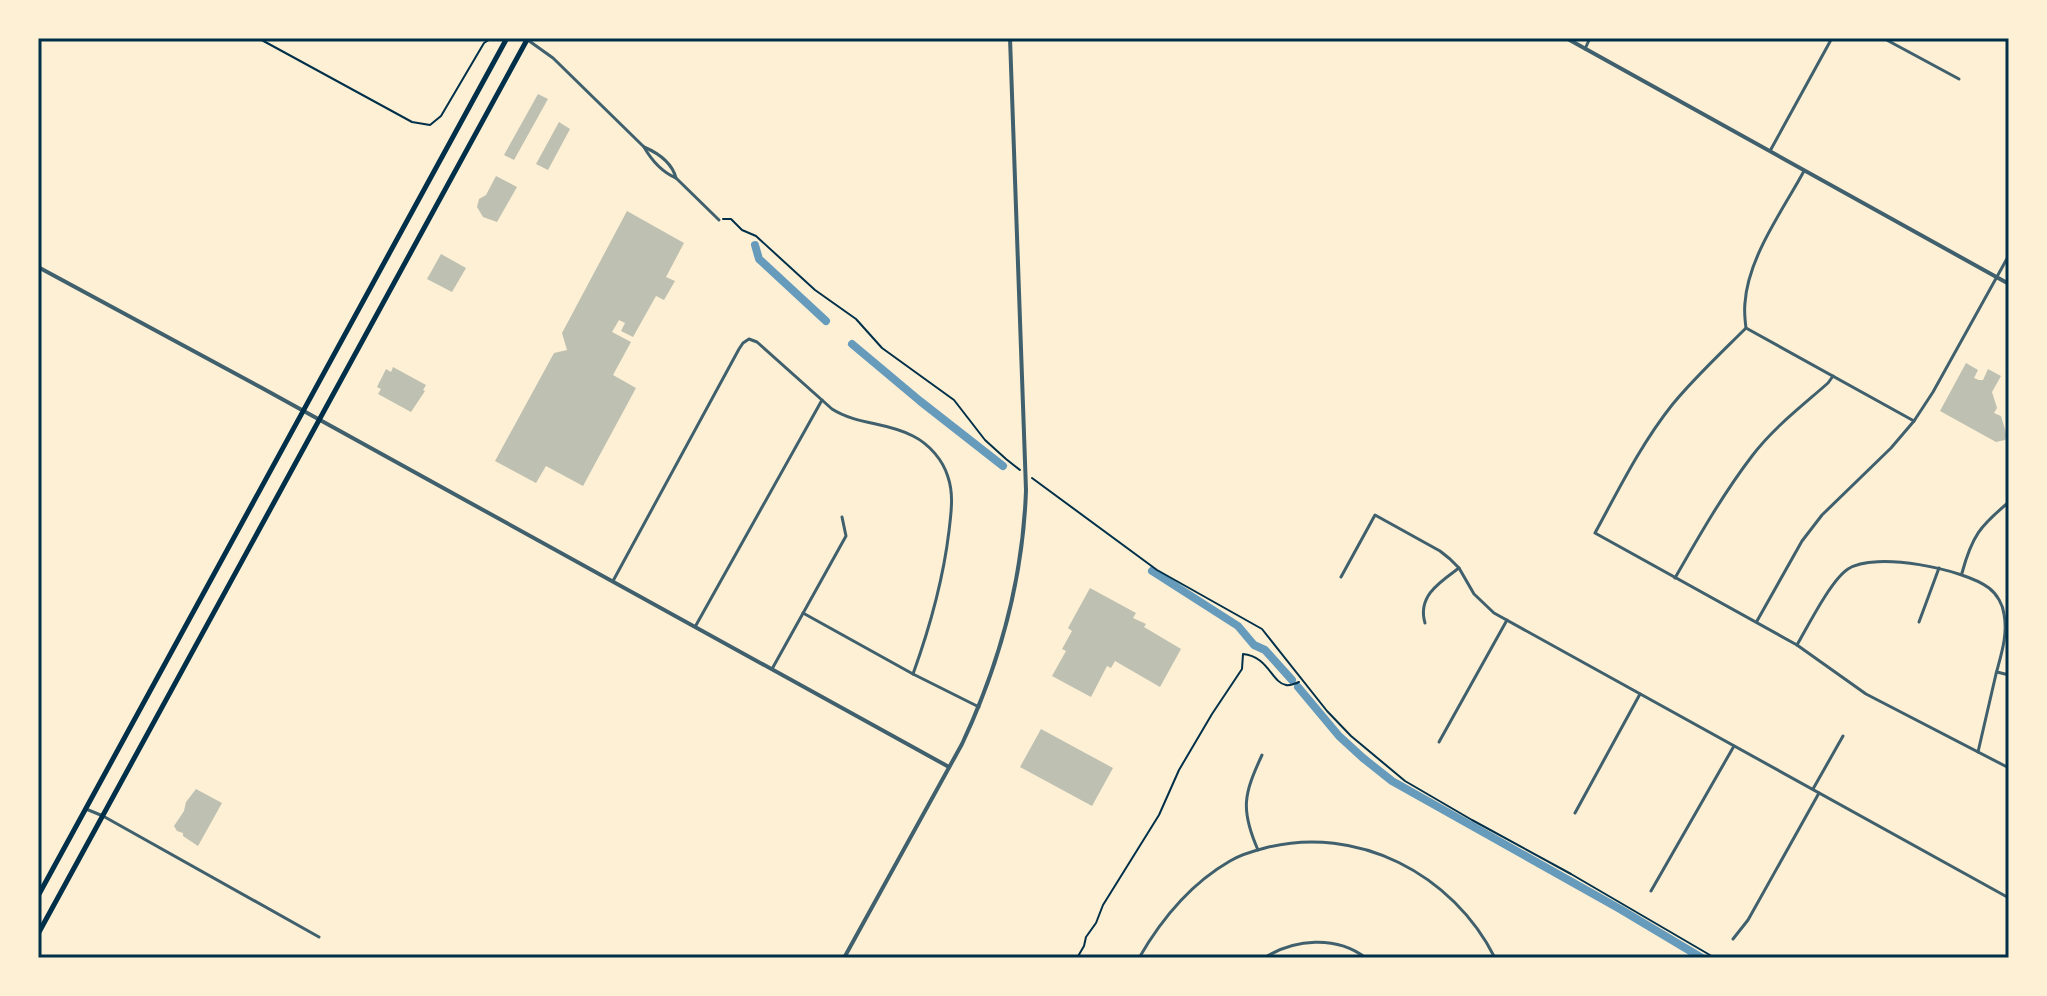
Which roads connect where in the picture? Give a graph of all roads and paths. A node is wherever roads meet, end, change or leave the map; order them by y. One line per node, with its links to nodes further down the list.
1 (258, 38): 2 (path)
2 (492, 38)
3 (507, 38): 25 (main road)
4 (527, 38): 12 (street); 26 (main road)
5 (1010, 38): 52 (street)
6 (1566, 38): 10 (street)
7 (1590, 38): 10 (street)
8 (1832, 38): 13 (street)
9 (1883, 38): 11 (street)
10 (1585, 49): 13 (street)
11 (1959, 79)
12 (644, 147): 15 (street); 15 (street)
13 (1770, 151): 14 (street)
14 (1805, 170): 20 (street); 22 (street)
15 (676, 178): 17 (street)
16 (731, 219): 28 (path)
17 (719, 220)
18 (2009, 255): 20 (street)
19 (38, 267): 25 (street)
20 (1997, 277): 21 (street); 27 (street)
21 (2009, 284)
22 (1746, 328): 23 (street); 36 (street)
23 (1833, 376): 27 (street); 36 (street)
24 (822, 400): 37 (street); 44 (street); 48 (street)
25 (303, 411): 26 (street); 62 (main road)
26 (320, 420): 37 (street); 64 (main road)
27 (1914, 421): 43 (street)
28 (1010, 462)
29 (1048, 490): 50 (path)
30 (2009, 502): 34 (street)
31 (842, 517): 39 (street)
32 (1459, 568): 35 (street); 40 (street); 42 (street)
33 (1939, 568): 34 (street); 41 (street); 45 (street)
34 (1962, 574): 38 (street)
35 (1341, 577)
36 (1675, 578): 43 (street)
37 (612, 581): 44 (street)
38 (2007, 611): 47 (street)
39 (803, 613): 46 (street); 48 (street)
40 (1507, 620): 51 (street); 54 (street)
41 (1919, 622)
42 (1425, 623)
43 (1756, 623): 45 (street)
44 (695, 627): 46 (street)
45 (1797, 645): 56 (street)
46 (772, 669): 58 (street)
47 (1997, 672): 49 (street); 56 (street)
48 (913, 674): 52 (street)
49 (2009, 675)
50 (1303, 683): 74 (path); 79 (path)
51 (1640, 694): 55 (street); 63 (street)
52 (979, 707): 58 (street)
53 (1843, 736): 60 (street)
54 (1439, 742)
55 (1734, 746): 60 (street); 66 (street)
56 (1978, 752): 59 (street)
57 (1262, 755): 65 (street)
58 (949, 767): 73 (street)
59 (2009, 768)
60 (1813, 789): 61 (street)
61 (1819, 793): 68 (street); 71 (street)
62 (86, 809): 64 (street); 67 (main road)
63 (1575, 813)
64 (103, 816): 69 (main road); 70 (street)
65 (1258, 850): 72 (street); 78 (street)
66 (1651, 891)
67 (38, 896)
68 (2009, 898)
69 (38, 934)
70 (319, 937)
71 (1733, 939)
72 (1140, 956): 75 (street)
73 (844, 958)
74 (1077, 958)
75 (1146, 958)
76 (1264, 958): 77 (street)
77 (1366, 958)
78 (1495, 958)
79 (1715, 958)

